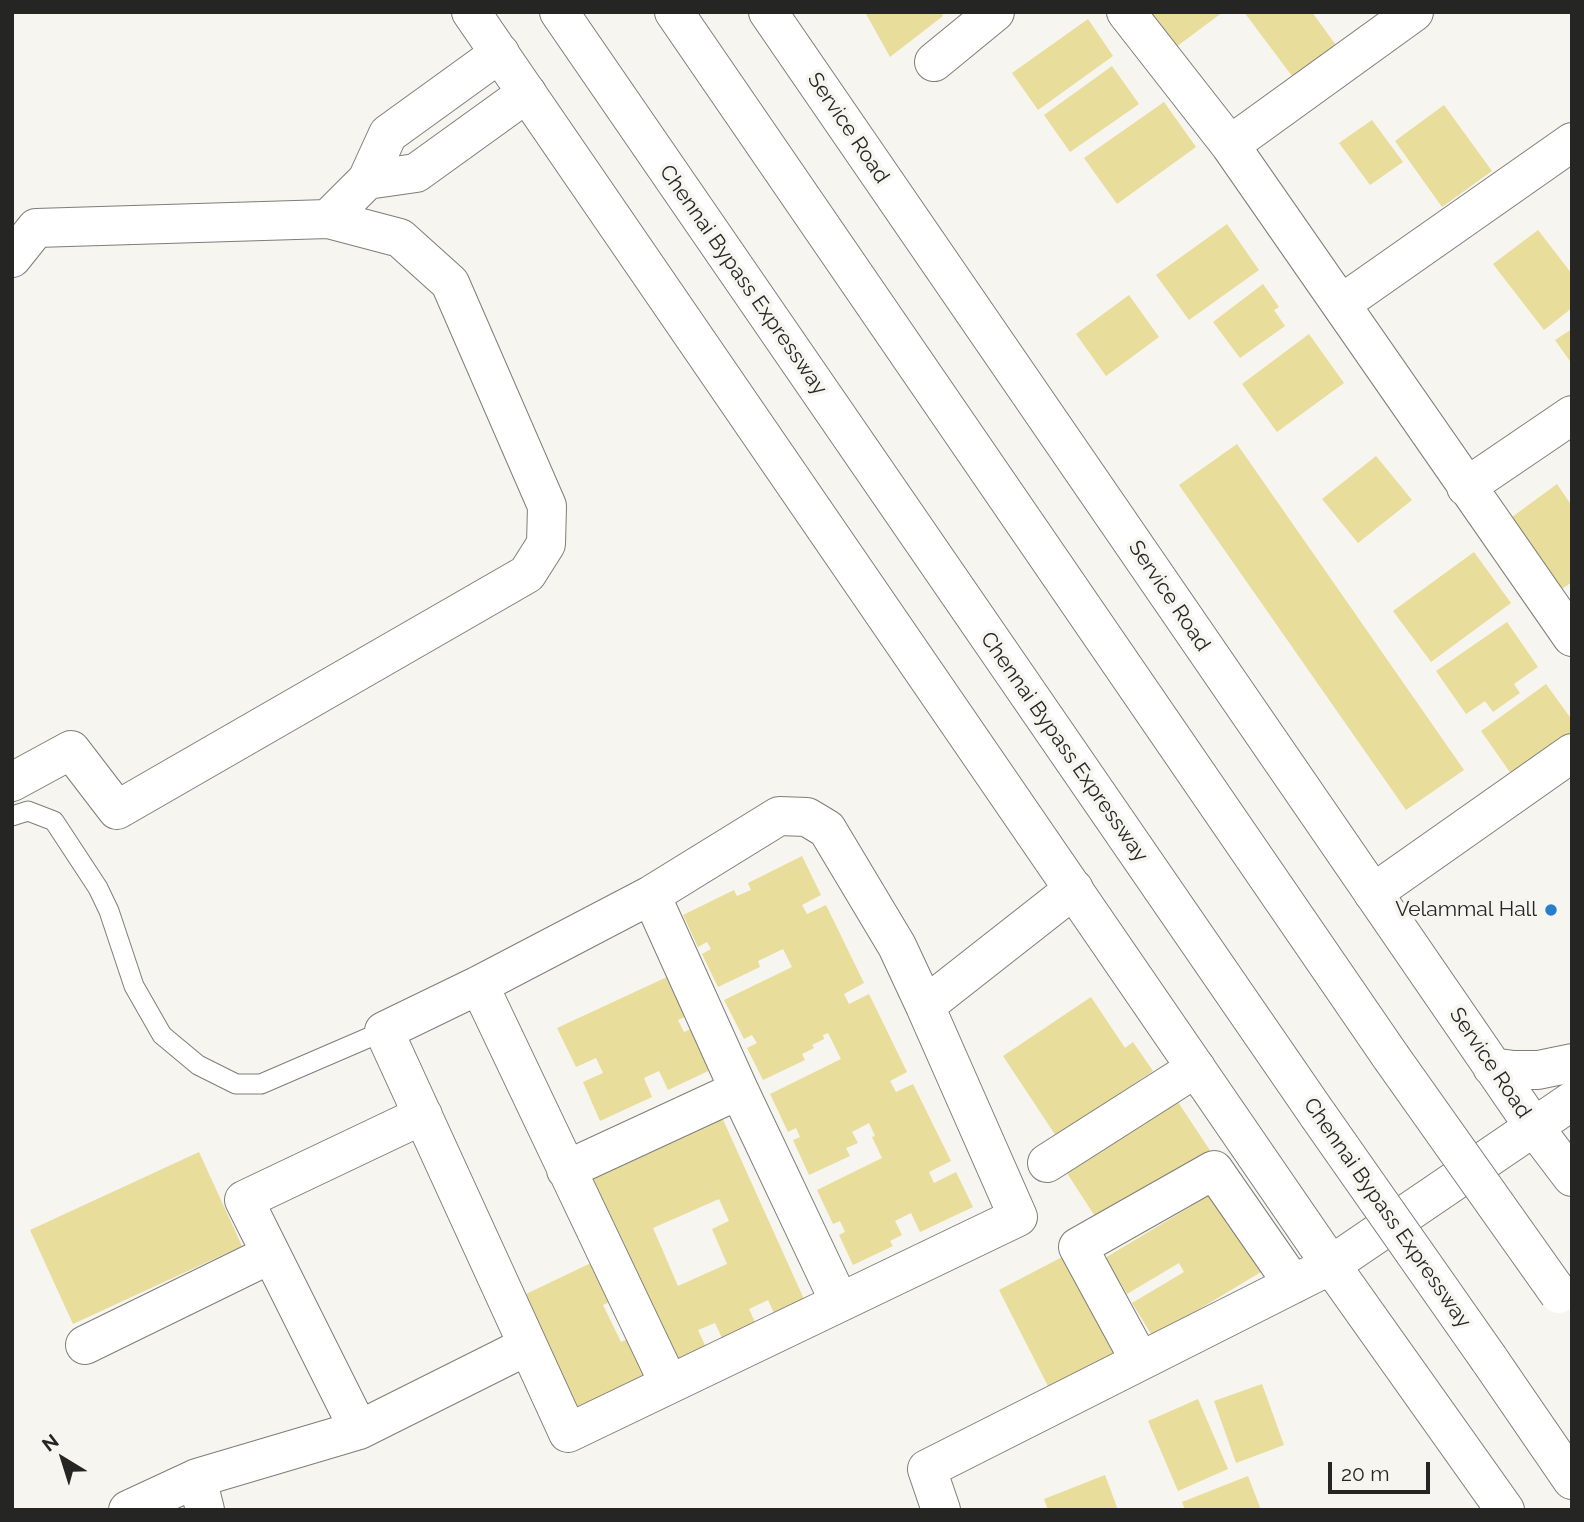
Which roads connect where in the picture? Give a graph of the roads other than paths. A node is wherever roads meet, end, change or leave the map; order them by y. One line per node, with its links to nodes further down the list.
1 (471, 12): 8 (main road)
2 (559, 12): 49 (main road, Chennai Bypass Expressway, bridge)
3 (674, 12): 43 (main road, bridge)
4 (768, 12): 24 (main road, Service Road)
5 (995, 12): 9 (main road)
6 (1126, 12): 12 (main road)
7 (1414, 12): 12 (main road)
8 (500, 53): 10 (main road); 13 (main road)
9 (934, 62)
10 (527, 93): 13 (main road); 23 (main road)
11 (1572, 142): 16 (main road)
12 (1230, 145): 16 (main road)
13 (367, 180): 14 (main road)
14 (328, 219): 15 (main road); 21 (main road)
15 (12, 258)
16 (1341, 304): 18 (main road)
17 (1572, 415): 18 (main road)
18 (1466, 487): 19 (main road)
19 (1572, 638)
20 (1572, 753): 24 (main road)
21 (12, 782)
22 (12, 816): 28 (lane)
23 (1073, 889): 27 (main road); 31 (main road)
24 (1373, 893): 30 (main road, Service Road)
25 (652, 895): 26 (main road); 27 (main road); 32 (main road)
26 (479, 985): 28 (main road); 37 (main road)
27 (925, 1006): 42 (main road)
28 (384, 1031): 34 (main road)
29 (1572, 1063): 30 (main road)
30 (1492, 1067): 35 (main road, Service Road)
31 (1196, 1068): 36 (main road); 40 (main road)
32 (739, 1090): 37 (main road); 42 (main road)
33 (1572, 1101): 35 (main road)
34 (422, 1115): 39 (main road); 45 (main road)
35 (1534, 1127): 38 (main road, Service Road); 40 (main road)
36 (1047, 1163)
37 (566, 1170): 47 (main road)
38 (1572, 1177)
39 (271, 1254): 44 (main road); 48 (main road)
40 (1331, 1265): 41 (main road); 53 (main road)
41 (1293, 1284): 46 (main road); 46 (main road)
42 (839, 1301): 47 (main road)
43 (1565, 1304)
44 (85, 1345)
45 (527, 1346): 47 (main road); 48 (main road)
46 (1140, 1361): 52 (main road)
47 (669, 1384)
48 (359, 1430): 50 (main road)
49 (1572, 1480)
50 (201, 1494): 51 (main road)
51 (128, 1510)
52 (941, 1510)
53 (1505, 1510)

